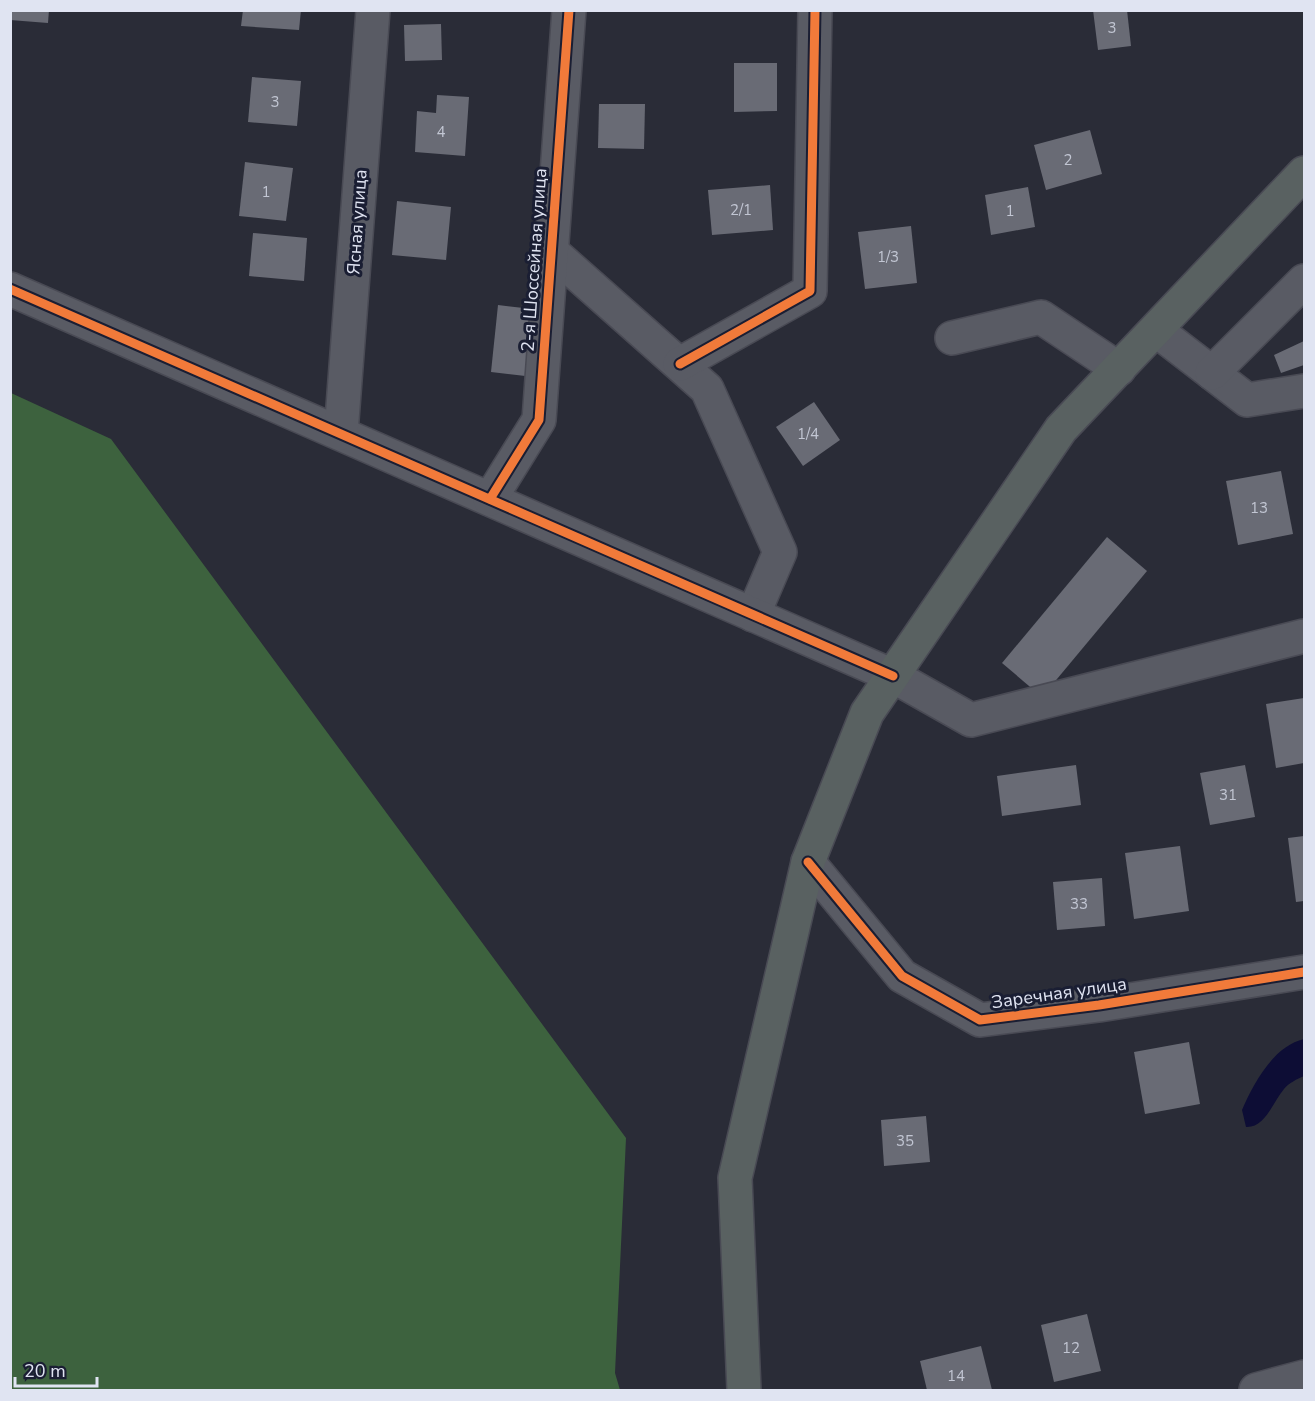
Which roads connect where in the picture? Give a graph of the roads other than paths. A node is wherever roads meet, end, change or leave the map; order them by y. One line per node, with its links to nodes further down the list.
1 (373, 10): 14 (street, Ясная улица)
2 (568, 10): 5 (street, 2-я Шоссейная улица)
3 (815, 10): 10 (street)
4 (1305, 173): 8 (main road)
5 (551, 251): 10 (street); 15 (street, 2-я Шоссейная улица)
6 (1305, 281): 12 (street)
7 (10, 289): 14 (street)
8 (1156, 330): 11 (main road); 12 (street)
9 (952, 338): 11 (street)
10 (680, 364): 16 (street)
11 (1119, 369): 18 (main road)
12 (1212, 373): 13 (street)
13 (1305, 391)
14 (340, 433): 15 (street)
15 (490, 499): 16 (street)
16 (753, 615): 18 (street)
17 (1305, 636): 18 (street)
18 (893, 676): 19 (main road)
19 (808, 862): 20 (street, Заречная улица); 22 (main road)
20 (1305, 972)
21 (1305, 1377): 23 (street)
22 (744, 1390)
23 (1256, 1390)

